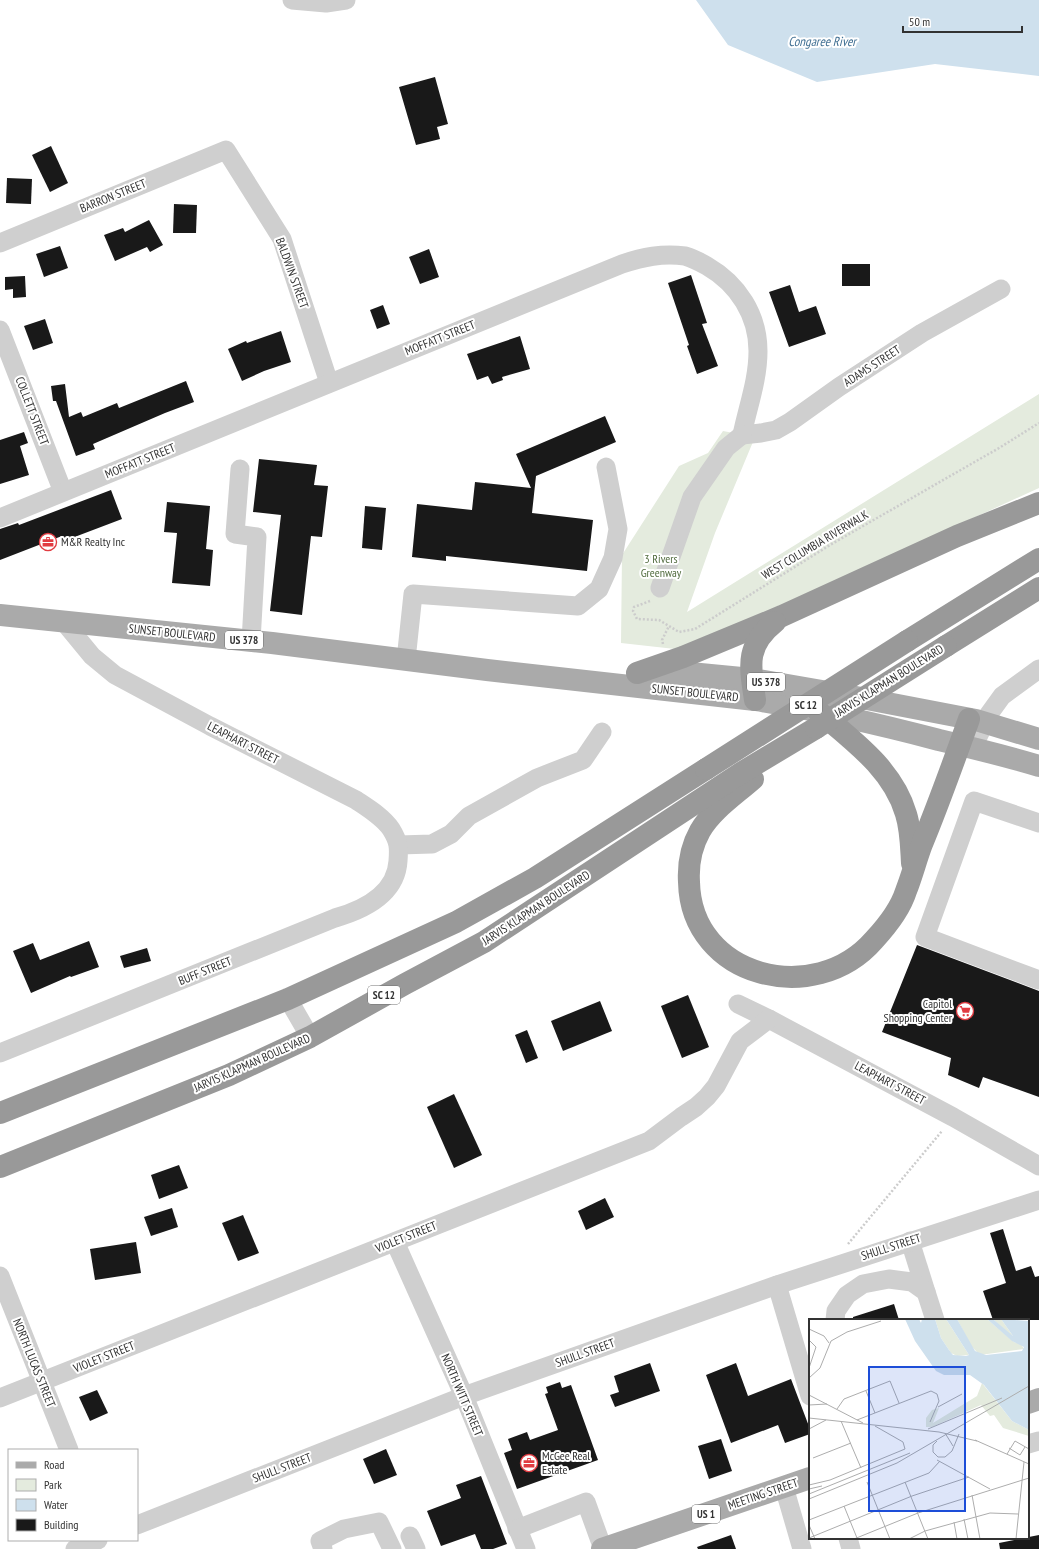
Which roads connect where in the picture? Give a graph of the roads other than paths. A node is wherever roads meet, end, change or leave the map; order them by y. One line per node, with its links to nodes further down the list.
1 (292, 0): 2 (street)
2 (346, 0)
3 (226, 150): 4 (street, BARRON STREET); 7 (street, BALDWIN STREET)
4 (0, 243)
5 (1001, 289): 8 (street, ADAMS STREET)
6 (0, 330): 11 (street, COLLETT STREET)
7 (329, 383): 8 (street, MOFFATT STREET); 11 (street, MOFFATT STREET)
8 (742, 434): 15 (street)
9 (606, 467): 21 (street)
10 (240, 469): 20 (street)
11 (64, 492): 13 (street, MOFFATT STREET)
12 (1039, 503): 18 (highway)
13 (0, 518)
14 (1039, 559): 37 (highway, JARVIS KLAPMAN BOULEVARD / SC 12, bridge)
15 (660, 588)
16 (1039, 588): 26 (highway, JARVIS KLAPMAN BOULEVARD / SC 12, bridge)
17 (0, 615): 19 (main road, SUNSET BOULEVARD / US 378)
18 (782, 616): 24 (highway); 25 (highway)
19 (64, 622): 20 (main road, SUNSET BOULEVARD / US 378); 34 (street, LEAPHART STREET)
20 (251, 641): 21 (main road, SUNSET BOULEVARD / US 378)
21 (406, 660): 23 (main road, SUNSET BOULEVARD / US 378)
22 (1039, 669): 27 (street)
23 (487, 670): 24 (main road, SUNSET BOULEVARD / US 378); 25 (main road, SUNSET BOULEVARD / US 378)
24 (637, 673): 25 (main road, SUNSET BOULEVARD / US 378)
25 (753, 690): 26 (main road, SUNSET BOULEVARD / US 378); 27 (main road, SUNSET BOULEVARD / US 378)
26 (817, 720): 30 (main road, SUNSET BOULEVARD / US 378); 32 (highway, JARVIS KLAPMAN BOULEVARD); 35 (highway)
27 (977, 721): 29 (main road, SUNSET BOULEVARD / US 378); 30 (highway)
28 (602, 732): 34 (street)
29 (1039, 738)
30 (966, 746): 31 (main road, SUNSET BOULEVARD / US 378); 35 (highway)
31 (1039, 766)
32 (748, 775): 35 (highway); 40 (highway, JARVIS KLAPMAN BOULEVARD / SC 12)
33 (1039, 823): 36 (street)
34 (399, 845): 41 (street, BUFF STREET)
35 (912, 870)
36 (1039, 980)
37 (288, 999): 40 (street); 42 (highway, JARVIS KLAPMAN BOULEVARD / SC 12)
38 (738, 1004): 39 (street, LEAPHART STREET)
39 (769, 1018): 43 (street, LEAPHART STREET); 47 (street, VIOLET STREET)
40 (310, 1037): 44 (highway, JARVIS KLAPMAN BOULEVARD / SC 12)
41 (0, 1053)
42 (0, 1113)
43 (1039, 1166)
44 (0, 1167)
45 (1039, 1200): 46 (street, SHULL STREET)
46 (910, 1241): 49 (street, SHULL STREET); 50 (street)
47 (395, 1242): 53 (street, VIOLET STREET); 55 (street, NORTH WITT STREET)
48 (0, 1276): 53 (street, NORTH LUCAS STREET)
49 (777, 1285): 54 (street); 55 (street, SHULL STREET)
50 (926, 1292): 51 (street); 52 (street)
51 (835, 1319)
52 (935, 1319)
53 (42, 1381): 56 (street, VIOLET STREET); 61 (street, NORTH LUCAS STREET)
54 (809, 1393)
55 (464, 1396): 64 (street, SHULL STREET); 65 (street, NORTH WITT STREET)
56 (0, 1398)
57 (1039, 1399): 58 (main road)
58 (1029, 1403)
59 (1039, 1441): 60 (street)
60 (1029, 1444)
61 (68, 1449)
62 (809, 1478): 63 (main road, MEETING STREET / US 1)
63 (784, 1487): 68 (main road, MEETING STREET / US 1); 76 (street)
64 (138, 1525)
65 (517, 1529): 74 (street, NORTH WITT STREET); 75 (street)
66 (848, 1539): 77 (street)
67 (95, 1541): 69 (street)
68 (642, 1543): 75 (main road, MEETING STREET / US 1)
69 (75, 1549)
70 (323, 1549): 73 (street)
71 (375, 1549): 72 (street)
72 (383, 1549)
73 (392, 1549)
74 (526, 1549)
75 (603, 1549)
76 (802, 1549)
77 (851, 1549)

